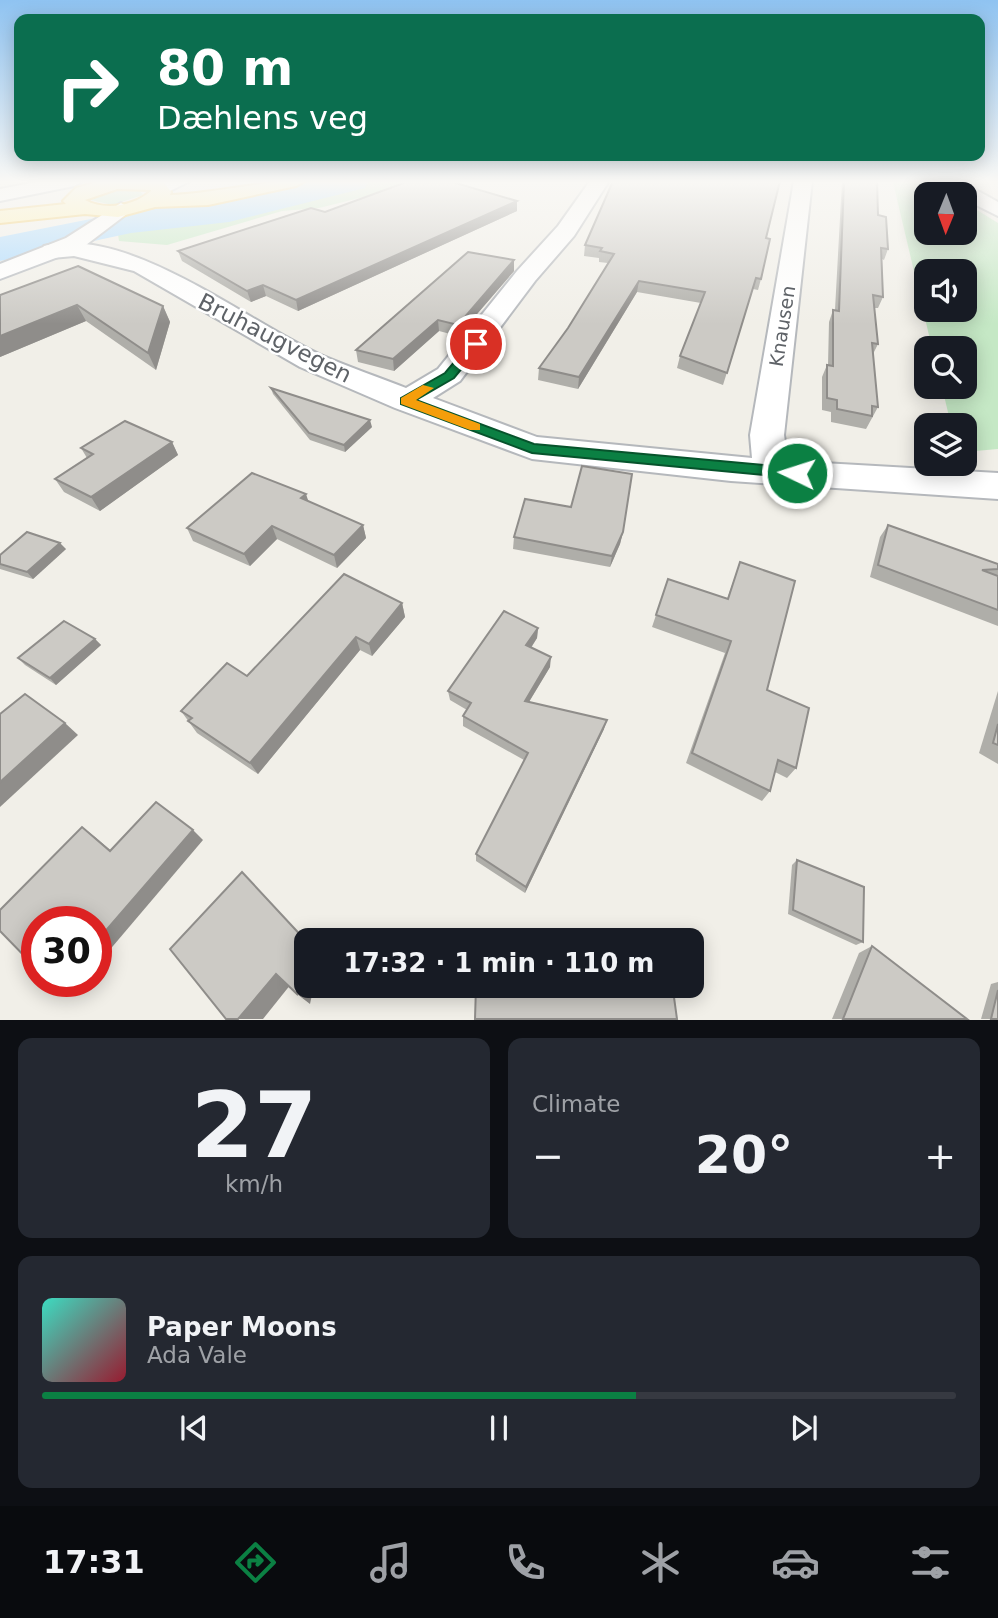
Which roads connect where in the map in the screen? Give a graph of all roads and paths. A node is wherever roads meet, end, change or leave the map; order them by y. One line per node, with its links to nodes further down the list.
1 (62, 229): 5 (street)
2 (96, 229): 5 (street)
3 (568, 229): 7 (street)
4 (796, 229): 8 (street, Knausen)
5 (52, 251): 6 (street); 7 (street, Bruhaugvegen)
6 (0, 272)
7 (406, 401): 8 (street, Bruhaugvegen)
8 (771, 471): 9 (street, Bruhaugvegen)
9 (998, 486)

